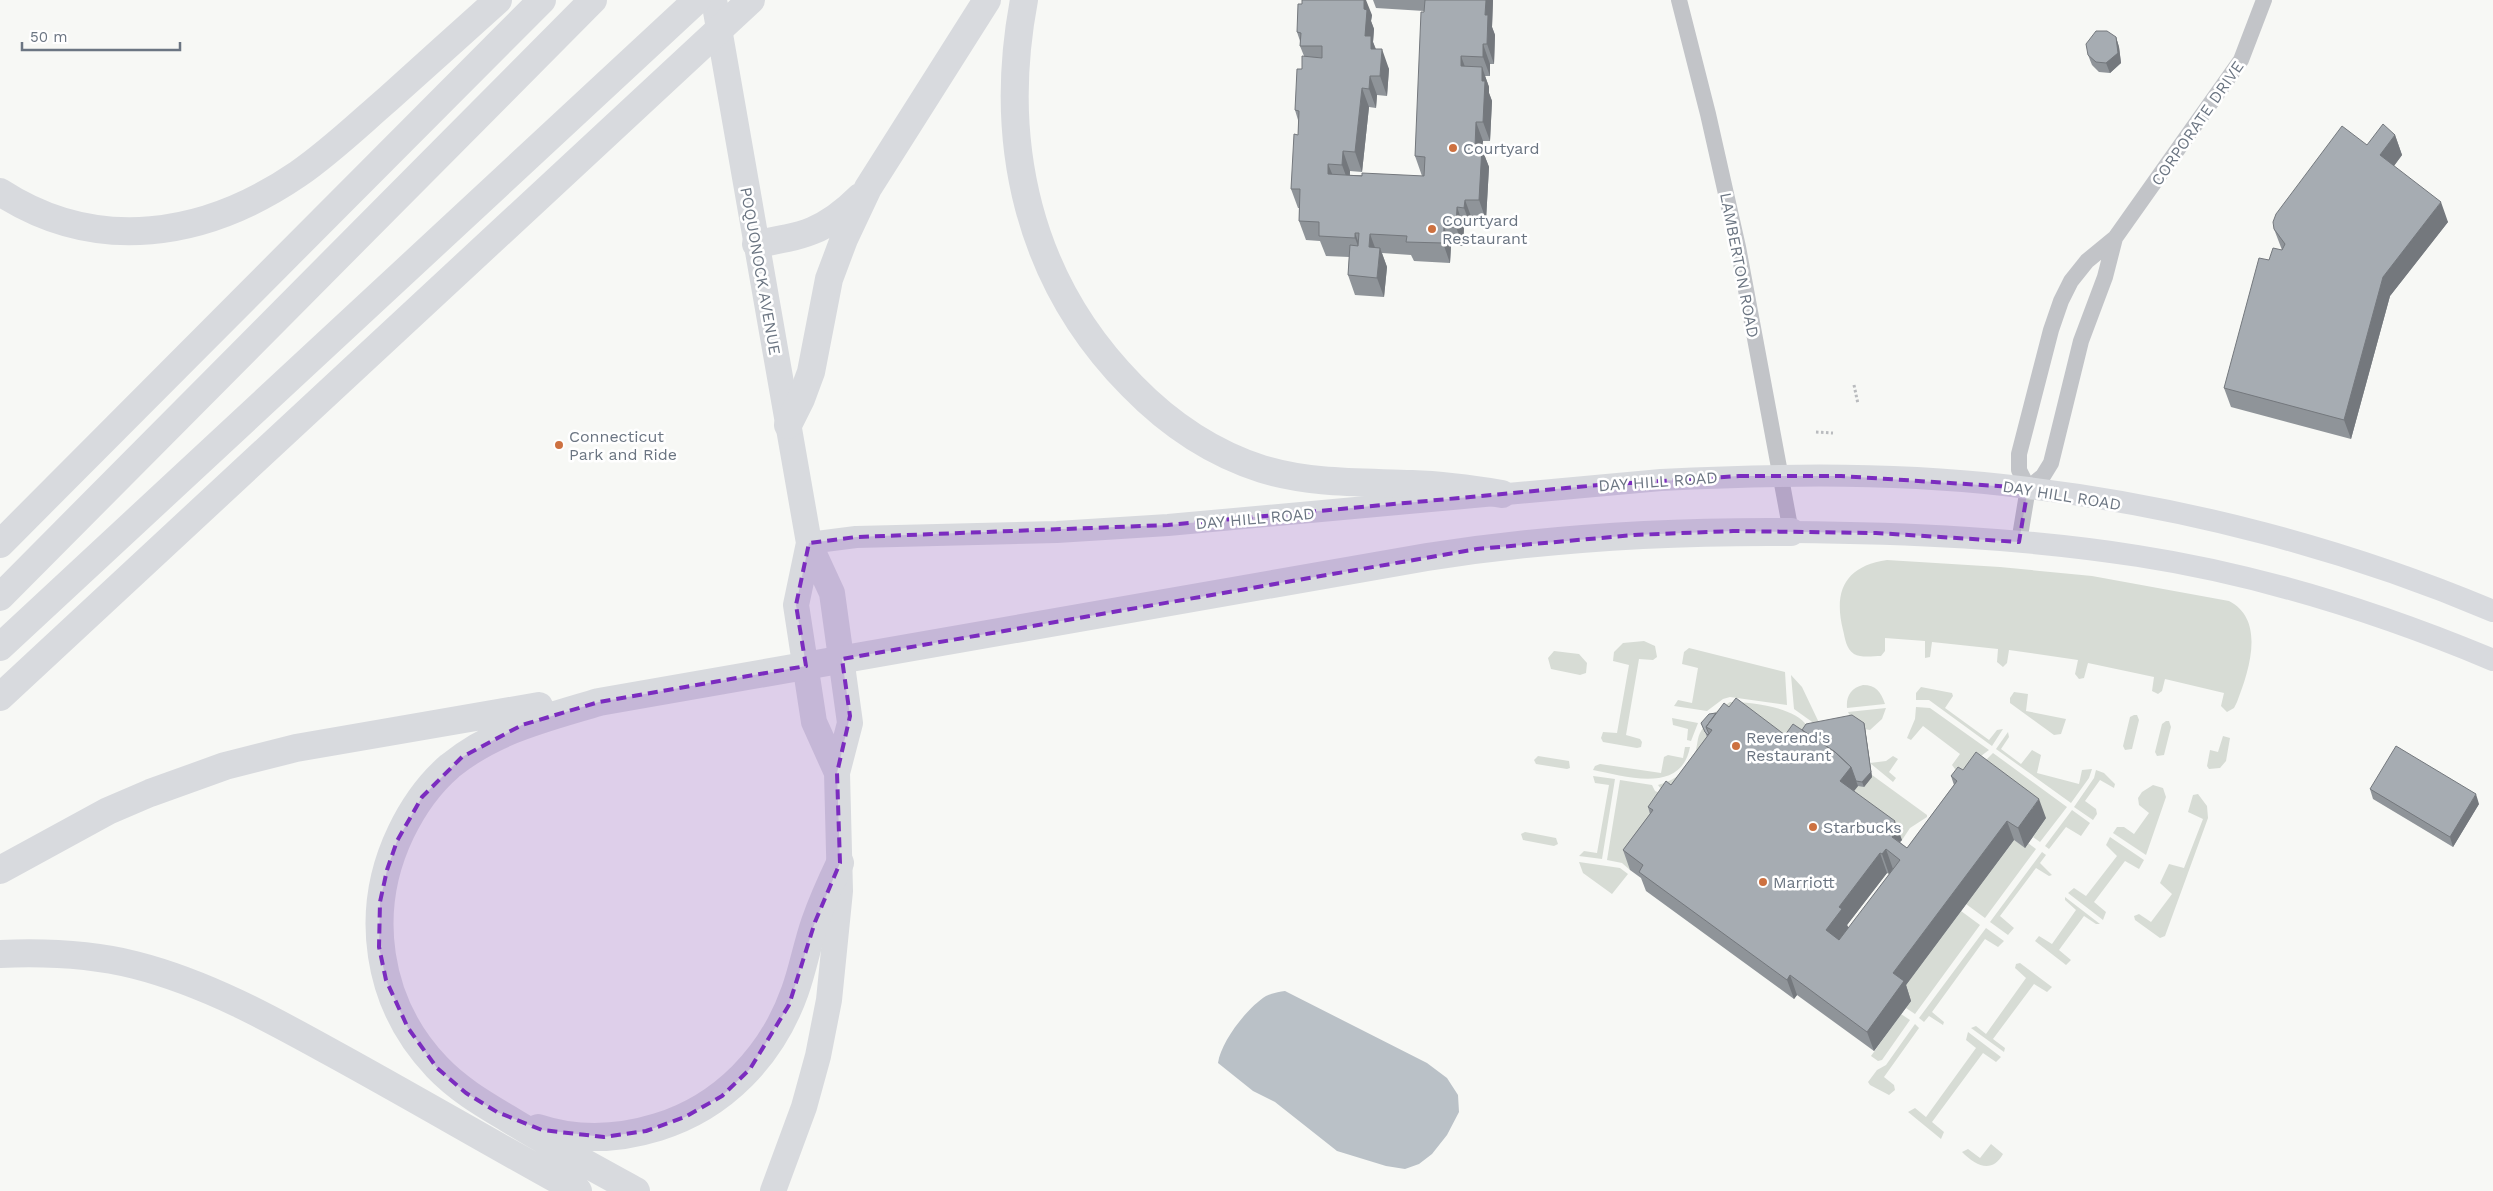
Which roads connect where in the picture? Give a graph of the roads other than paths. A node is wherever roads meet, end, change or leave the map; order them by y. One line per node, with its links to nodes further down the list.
1 (498, 0): 12 (highway)
2 (542, 0): 22 (highway)
3 (593, 0): 23 (highway)
4 (697, 0): 25 (highway)
5 (714, 0): 14 (main road, POQUONOCK AVENUE)
6 (751, 0): 27 (highway)
7 (987, 0): 11 (highway)
8 (1024, 0): 18 (highway)
9 (1679, 0): 16 (street, LAMBERTON ROAD)
10 (2264, 0): 13 (street, CORPORATE DRIVE)
11 (868, 188): 14 (highway); 15 (highway)
12 (0, 192)
13 (2116, 238): 17 (street, CORPORATE DRIVE); 17 (street, CORPORATE DRIVE)
14 (756, 244): 15 (main road, POQUONOCK AVENUE)
15 (788, 425): 21 (main road, POQUONOCK AVENUE)
16 (1779, 476): 17 (main road, DAY HILL ROAD); 18 (main road, DAY HILL ROAD); 19 (street, LAMBERTON ROAD)
17 (2028, 488): 20 (street); 24 (main road, DAY HILL ROAD)
18 (1502, 494): 21 (main road, DAY HILL ROAD)
19 (1791, 532): 20 (main road); 28 (highway)
20 (2018, 542): 26 (main road)
21 (808, 543): 29 (main road, POQUONOCK AVENUE); 29 (main road, POQUONOCK AVENUE)
22 (0, 544)
23 (0, 597)
24 (2493, 611)
25 (0, 647)
26 (2493, 660)
27 (0, 697)
28 (598, 702): 31 (highway); 33 (highway)
29 (837, 773): 30 (main road, POQUONOCK AVENUE)
30 (840, 863): 33 (highway); 36 (main road, POQUONOCK AVENUE)
31 (0, 870)
32 (0, 954): 34 (highway)
33 (497, 1112): 35 (highway)
34 (578, 1191)
35 (636, 1191)
36 (773, 1191)

